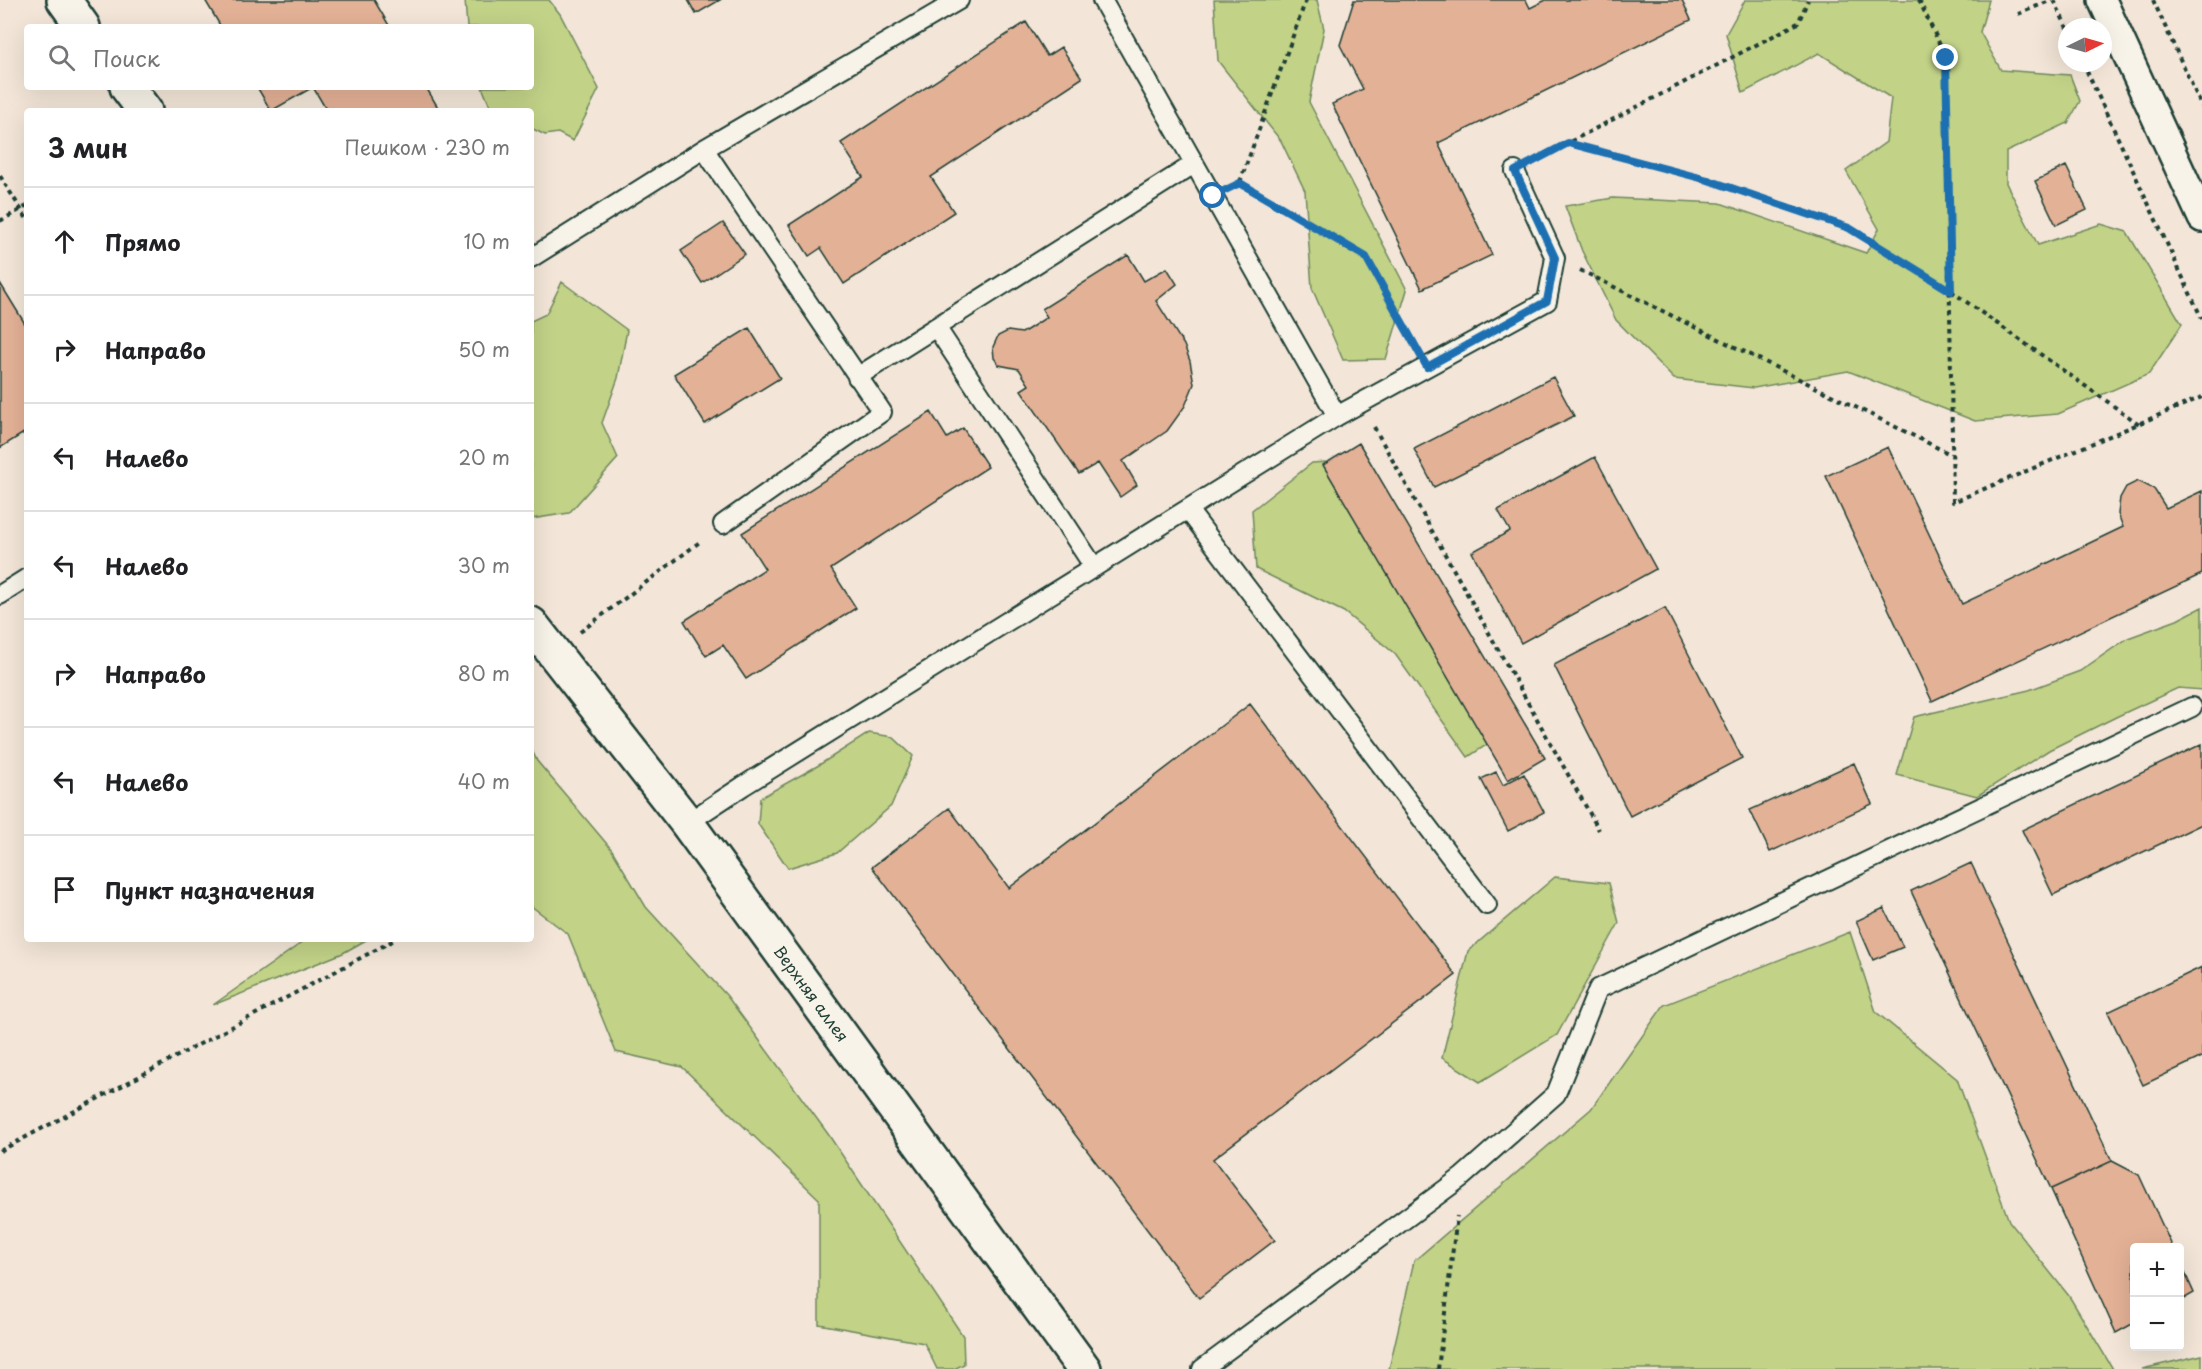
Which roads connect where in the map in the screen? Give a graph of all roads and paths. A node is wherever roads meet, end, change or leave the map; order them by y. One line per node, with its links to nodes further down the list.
1 (64, 0): 12 (street)
2 (959, 0): 18 (lane)
3 (1102, 0): 19 (lane)
4 (1306, 0): 22 (path)
5 (1808, 0): 17 (path)
6 (1919, 0): 31 (path)
7 (2053, 0): 10 (path); 11 (path)
8 (2102, 0): 27 (street)
9 (2153, 0): 15 (path)
10 (2018, 14)
11 (2062, 18)
12 (81, 24)
13 (2087, 72): 32 (path)
14 (129, 90): 16 (street)
15 (2202, 107)
16 (142, 108)
17 (1568, 143): 20 (path); 31 (path)
18 (704, 150): 29 (lane); 35 (lane)
19 (1194, 164): 23 (lane); 33 (lane)
20 (1515, 171): 30 (lane)
21 (0, 176): 25 (path)
22 (1240, 183): 23 (path); 34 (path)
23 (1213, 196): 38 (lane)
24 (24, 208): 25 (path)
25 (21, 209): 26 (path); 28 (path)
26 (24, 214)
27 (2202, 218)
28 (0, 221)
29 (534, 256)
30 (1555, 258): 34 (lane); 40 (path)
31 (1951, 291): 39 (path); 40 (path)
32 (2202, 319)
33 (936, 327): 35 (lane); 43 (lane)
34 (1427, 367): 37 (lane)
35 (857, 377): 42 (lane)
36 (2202, 397): 39 (path)
37 (1360, 403): 38 (lane); 50 (path)
38 (1337, 416): 41 (lane)
39 (2139, 424): 40 (path)
40 (1952, 455)
41 (1188, 510): 43 (lane); 51 (lane)
42 (723, 524): 47 (path)
43 (1094, 567): 49 (lane)
44 (24, 580): 45 (lane)
45 (0, 595)
46 (534, 628): 47 (street, Верхняя аллея)
47 (553, 652): 49 (street, Верхняя аллея)
48 (2192, 707): 54 (lane)
49 (687, 823): 55 (street, Верхняя аллея)
50 (1599, 830)
51 (1487, 905)
52 (390, 942): 53 (path)
53 (0, 1151)
54 (1462, 1177): 56 (lane); 57 (path)
55 (1084, 1369)
56 (1203, 1369)
57 (1438, 1369)

